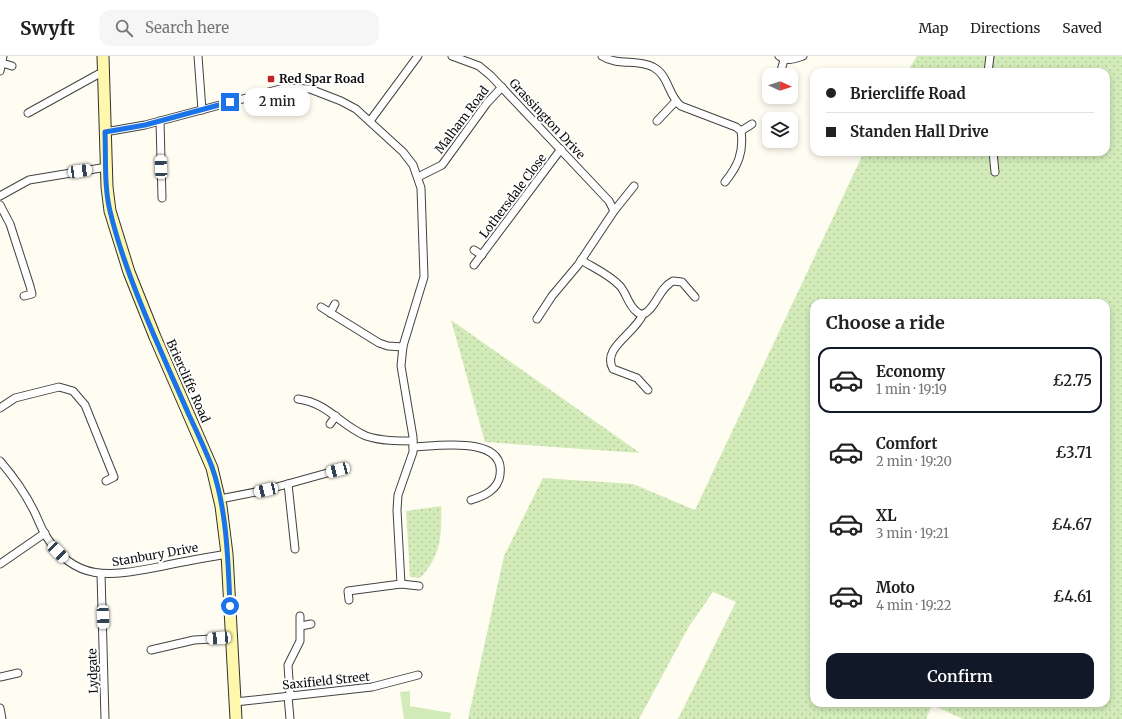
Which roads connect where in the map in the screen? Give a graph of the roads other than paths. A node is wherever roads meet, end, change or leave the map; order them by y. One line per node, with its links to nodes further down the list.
1 (103, 56): 13 (street, Briercliffe Road)
2 (198, 56): 16 (street)
3 (418, 56): 19 (street)
4 (452, 56): 14 (street, Grassington Drive)
5 (602, 56): 15 (street)
6 (803, 56): 8 (street)
7 (990, 56): 12 (street)
8 (781, 58): 11 (street)
9 (2, 63): 10 (street)
10 (12, 66)
11 (780, 68)
12 (988, 68)
13 (104, 71): 17 (street); 23 (street, Briercliffe Road)
14 (502, 87): 24 (street, Grassington Drive); 28 (street, Malham Road)
15 (675, 102): 20 (street); 22 (street)
16 (202, 110): 18 (street); 19 (street)
17 (28, 113)
18 (160, 121): 23 (street); 32 (street)
19 (370, 121): 28 (street)
20 (657, 121)
21 (752, 124): 22 (street)
22 (741, 131): 29 (street)
23 (105, 132): 26 (street, Briercliffe Road)
24 (561, 150): 34 (street, Grassington Drive); 36 (street, Lothersdale Close)
25 (993, 156): 27 (street)
26 (107, 167): 31 (street); 57 (street, Briercliffe Road)
27 (995, 172)
28 (418, 176): 46 (street)
29 (725, 182)
30 (634, 186): 34 (street)
31 (0, 196)
32 (162, 198)
33 (0, 205): 39 (street)
34 (614, 211): 37 (street)
35 (474, 250): 36 (street, Lothersdale Close)
36 (482, 255): 38 (street, Lothersdale Close)
37 (581, 260): 44 (street); 45 (street)
38 (474, 265)
39 (24, 296)
40 (695, 297): 44 (street)
41 (335, 304): 43 (street)
42 (321, 307): 43 (street)
43 (330, 313): 46 (street)
44 (643, 314): 47 (street)
45 (537, 319)
46 (403, 347): 52 (street)
47 (648, 390)
48 (298, 399): 50 (street)
49 (0, 408): 55 (street)
50 (336, 416): 51 (street); 52 (street)
51 (330, 424)
52 (413, 444): 58 (street); 64 (street)
53 (0, 461): 59 (street, Stanbury Drive)
54 (338, 470): 56 (street)
55 (106, 481)
56 (288, 484): 57 (street); 60 (street)
57 (220, 499): 61 (street, Briercliffe Road)
58 (471, 500)
59 (44, 533): 62 (street); 63 (street, Stanbury Drive)
60 (295, 549)
61 (227, 554): 63 (street, Stanbury Drive); 70 (street, Briercliffe Road)
62 (0, 564)
63 (101, 574): 79 (street, Lydgate)
64 (401, 584): 65 (street); 66 (street)
65 (419, 586)
66 (349, 600)
67 (300, 616): 69 (street)
68 (311, 624): 69 (street)
69 (301, 626): 75 (street)
70 (231, 638): 71 (street); 76 (street, Briercliffe Road)
71 (151, 650)
72 (18, 673): 74 (street)
73 (418, 676): 75 (street, Saxifield Street)
74 (0, 677)
75 (289, 696): 76 (street, Saxifield Street); 81 (street)
76 (235, 702): 80 (street, Briercliffe Road)
77 (0, 708): 78 (street)
78 (2, 719)
79 (105, 719)
80 (236, 719)
81 (290, 719)

